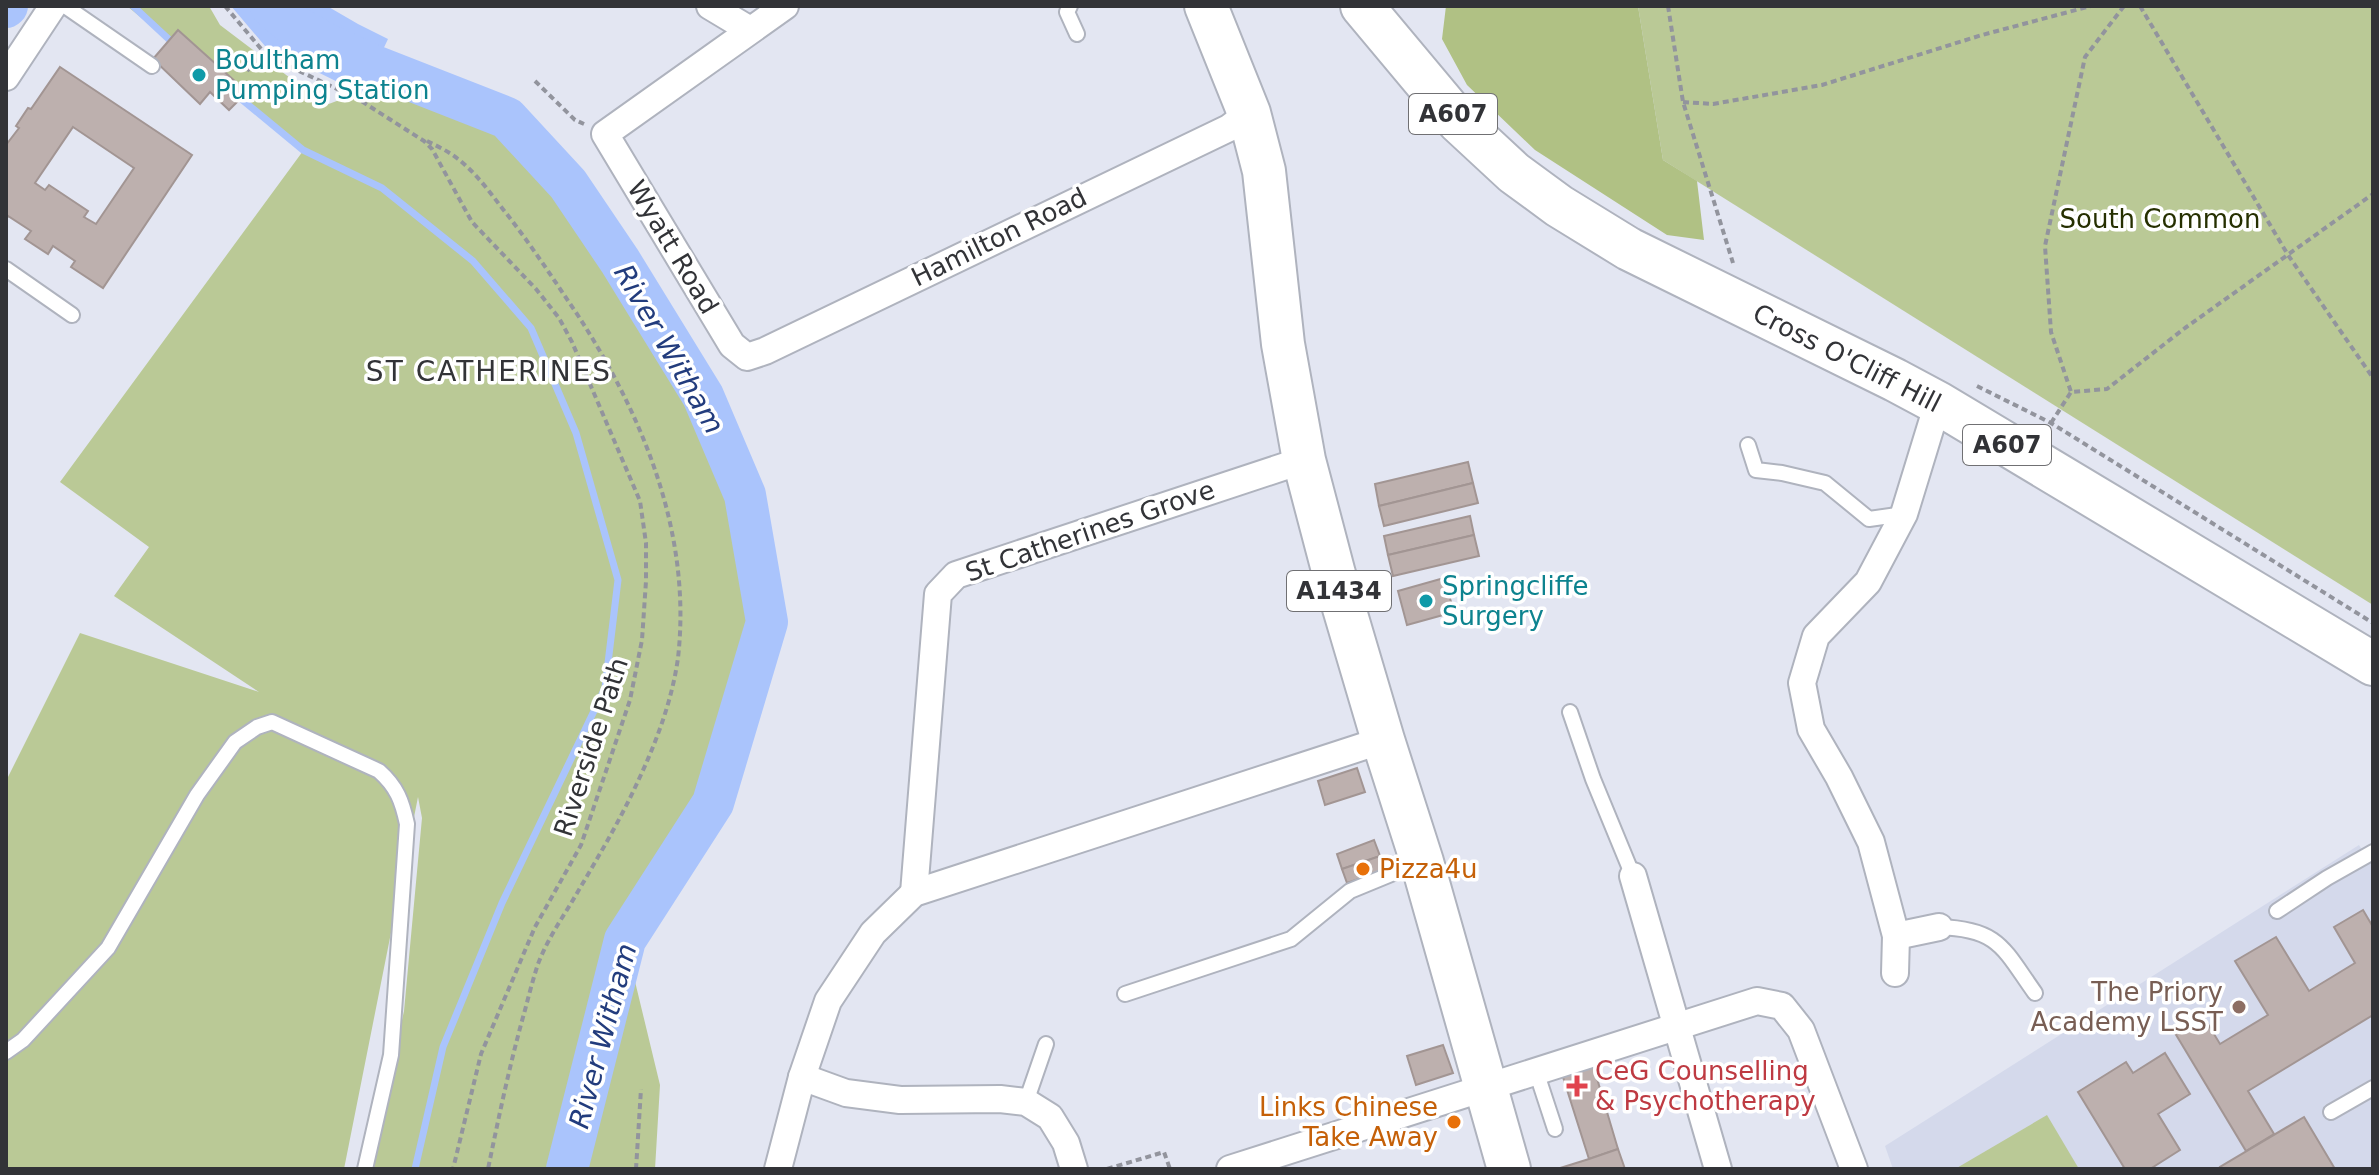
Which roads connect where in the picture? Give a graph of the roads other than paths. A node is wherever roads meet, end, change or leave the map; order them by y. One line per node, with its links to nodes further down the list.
1 (53, 6): 11 (street)
2 (65, 6): 10 (lane)
3 (710, 6): 8 (street)
4 (785, 6): 8 (street)
5 (1070, 6): 9 (lane)
6 (1206, 6): 12 (main road, A1434)
7 (1362, 6): 16 (main road, Cross O'Cliff Hill / A607)
8 (750, 30): 15 (street, Wyatt Road)
9 (1077, 34)
10 (152, 66)
11 (6, 77)
12 (1249, 113): 15 (street, Hamilton Road); 18 (main road, A1434)
13 (6, 269): 14 (lane)
14 (72, 315)
15 (747, 357)
16 (1938, 403): 19 (street); 20 (main road, Cross O'Cliff Hill / A607)
17 (1748, 445): 19 (lane)
18 (1304, 460): 22 (main road, A1434); 26 (street, St Catherines Grove)
19 (1904, 514): 29 (street)
20 (2373, 664)
21 (1570, 712): 25 (lane)
22 (1383, 740): 24 (main road, A1434); 26 (street)
23 (2373, 852): 27 (lane)
24 (1422, 862): 32 (lane); 38 (main road, A1434)
25 (1633, 876): 33 (street)
26 (914, 893): 37 (street)
27 (2277, 911)
28 (1939, 927): 29 (street); 31 (lane)
29 (1896, 936): 30 (street)
30 (1895, 973)
31 (2035, 993)
32 (1125, 994)
33 (1678, 1026): 36 (street); 48 (street); 49 (street)
34 (1046, 1044): 40 (lane)
35 (6, 1052): 43 (lane)
36 (1536, 1071): 38 (street); 42 (lane)
37 (802, 1077): 40 (street); 44 (street)
38 (1485, 1088): 46 (street); 47 (main road, A1434)
39 (2373, 1088): 41 (lane)
40 (1026, 1102): 45 (street)
41 (2331, 1112)
42 (1555, 1129)
43 (365, 1169)
44 (778, 1169)
45 (1074, 1169)
46 (1230, 1169)
47 (1509, 1169)
48 (1718, 1169)
49 (1854, 1169)

